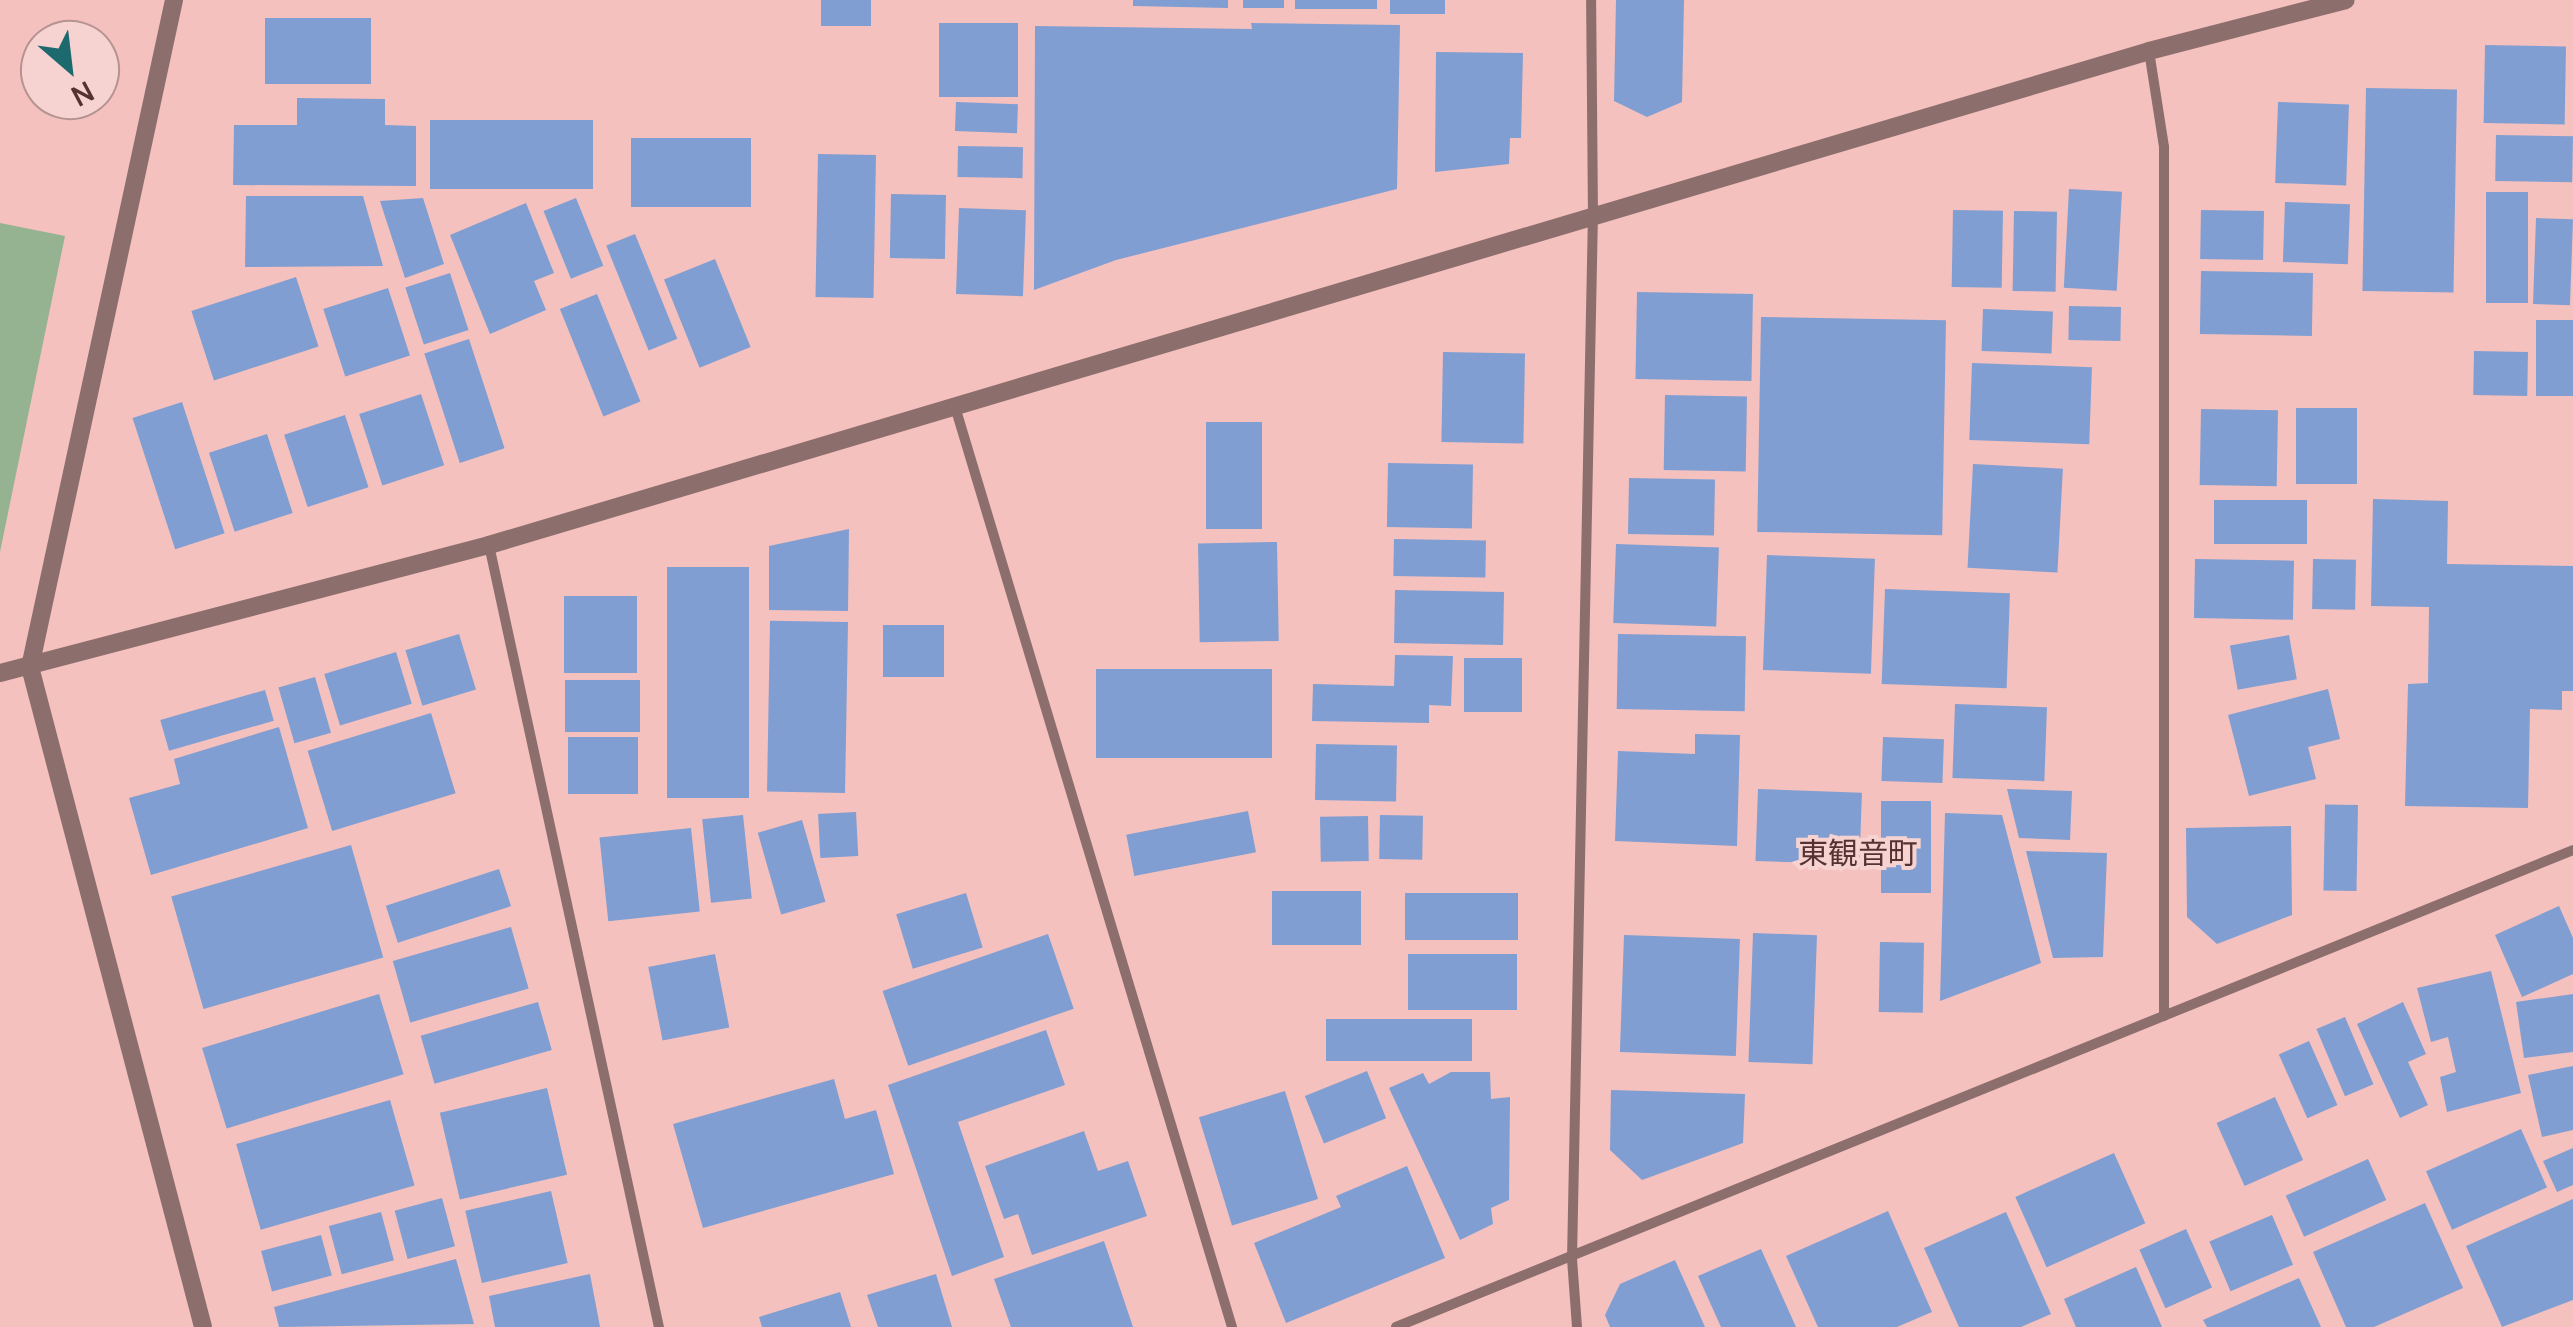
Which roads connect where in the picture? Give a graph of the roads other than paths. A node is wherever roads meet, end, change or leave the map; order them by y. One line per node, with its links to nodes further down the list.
1 (174, 0): 8 (street)
2 (1591, 0): 5 (street)
3 (2346, 0): 4 (street)
4 (2148, 51): 5 (street); 11 (street)
5 (1593, 217): 6 (street); 12 (street)
6 (956, 410): 7 (street); 15 (street)
7 (490, 545): 8 (street); 14 (street)
8 (30, 668): 9 (street); 13 (street)
9 (0, 673)
10 (2573, 850): 11 (street)
11 (2164, 1016): 12 (street)
12 (1572, 1259): 16 (street); 17 (street)
13 (203, 1327)
14 (658, 1327)
15 (1232, 1327)
16 (1396, 1327)
17 (1577, 1327)

